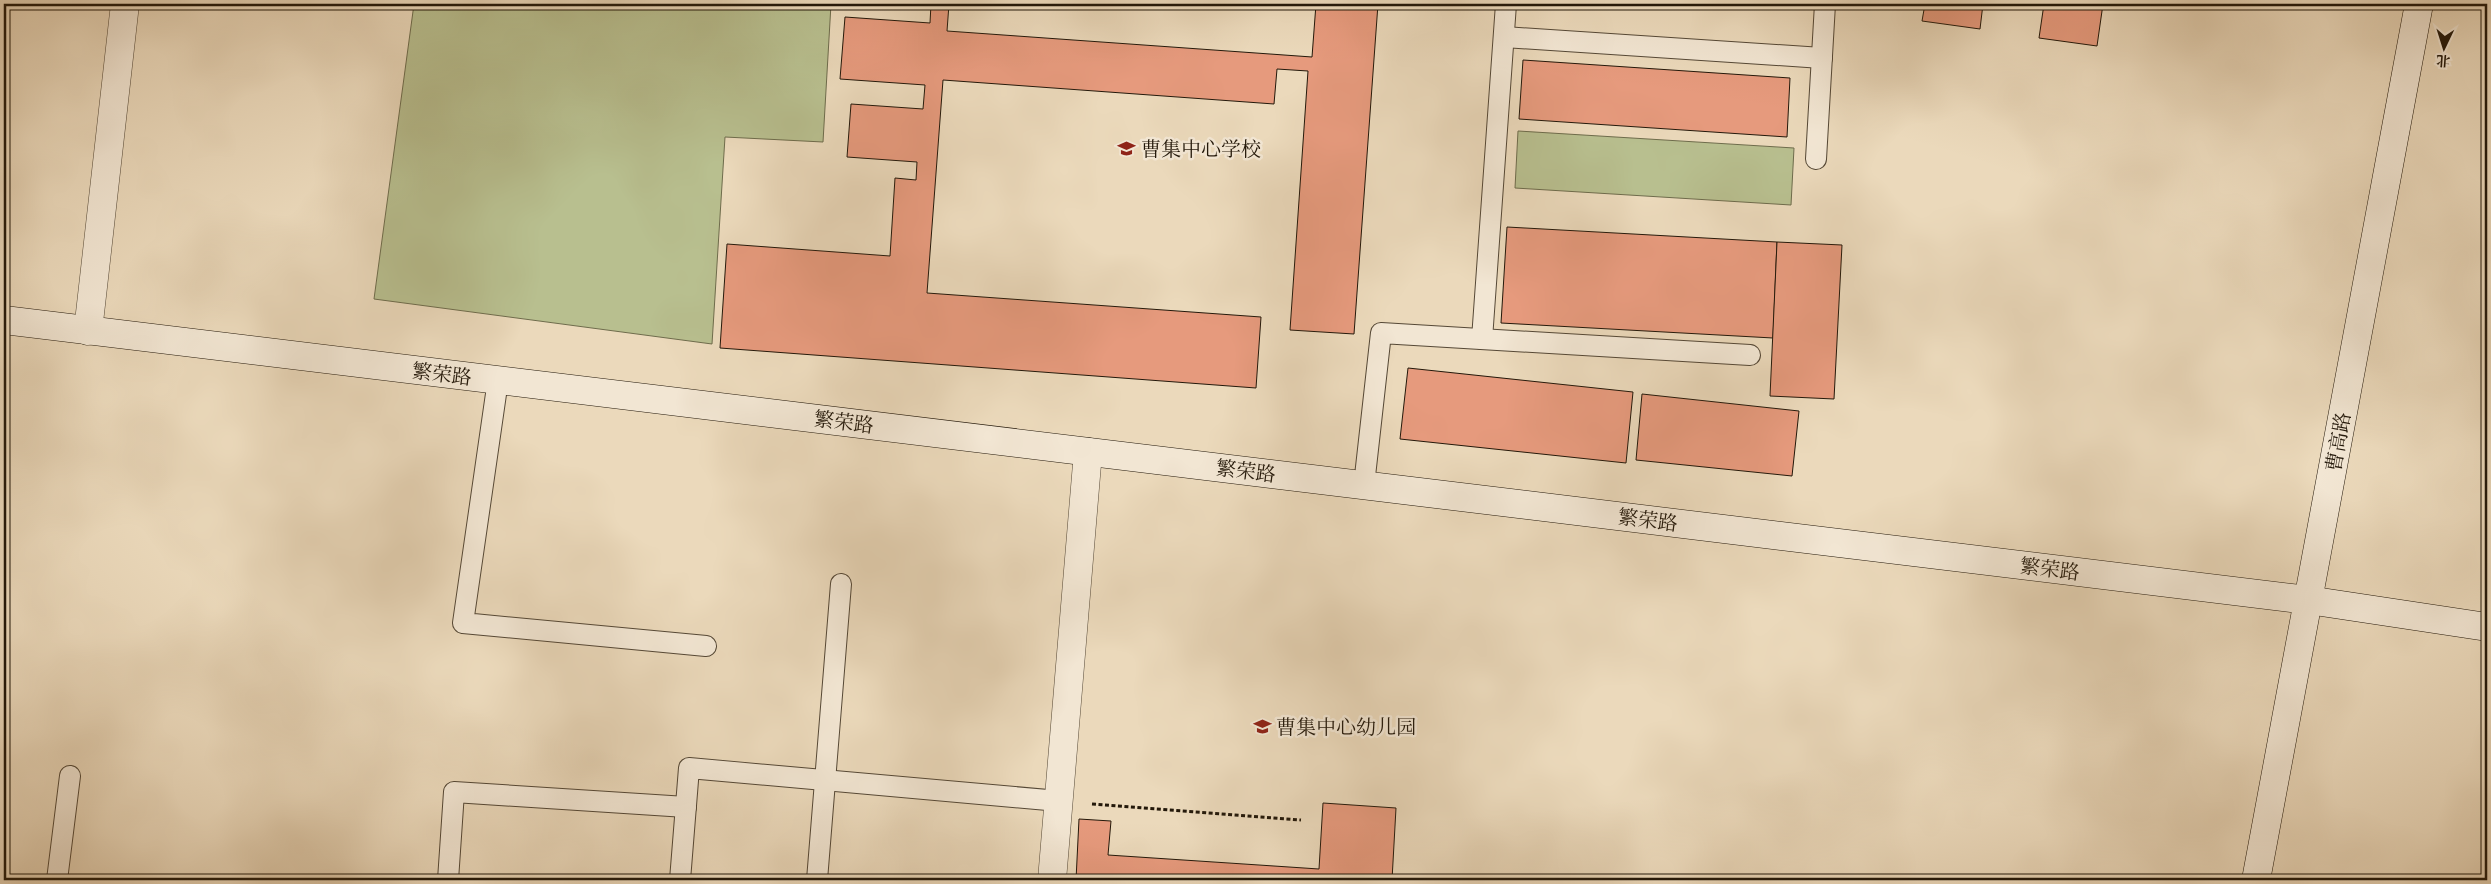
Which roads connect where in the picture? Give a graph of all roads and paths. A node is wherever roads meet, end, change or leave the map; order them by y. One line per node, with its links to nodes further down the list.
1 (125, 4): 9 (street)
2 (1506, 4): 5 (lane)
3 (1825, 4): 6 (lane)
4 (2419, 4): 16 (street, 曹高路)
5 (1504, 37): 6 (lane); 10 (lane)
6 (1822, 58): 7 (lane)
7 (1816, 159)
8 (4, 320): 9 (street, 繁荣路)
9 (88, 331): 12 (street, 繁荣路)
10 (1482, 339): 11 (lane); 14 (lane)
11 (1750, 354)
12 (498, 380): 13 (street, 繁荣路); 18 (lane)
13 (1088, 452): 14 (street, 繁荣路); 21 (street)
14 (1364, 485): 16 (street, 繁荣路)
15 (841, 584): 20 (lane)
16 (2308, 600): 17 (street, 繁荣路); 29 (street, 曹高路)
17 (2487, 627)
18 (706, 646)
19 (70, 776): 24 (lane)
20 (825, 780): 21 (lane); 22 (lane); 27 (lane)
21 (1059, 801): 23 (path); 28 (street)
22 (686, 807): 25 (lane); 26 (lane)
23 (1301, 820)
24 (57, 880)
25 (448, 880)
26 (680, 880)
27 (817, 880)
28 (1052, 880)
29 (2256, 880)

